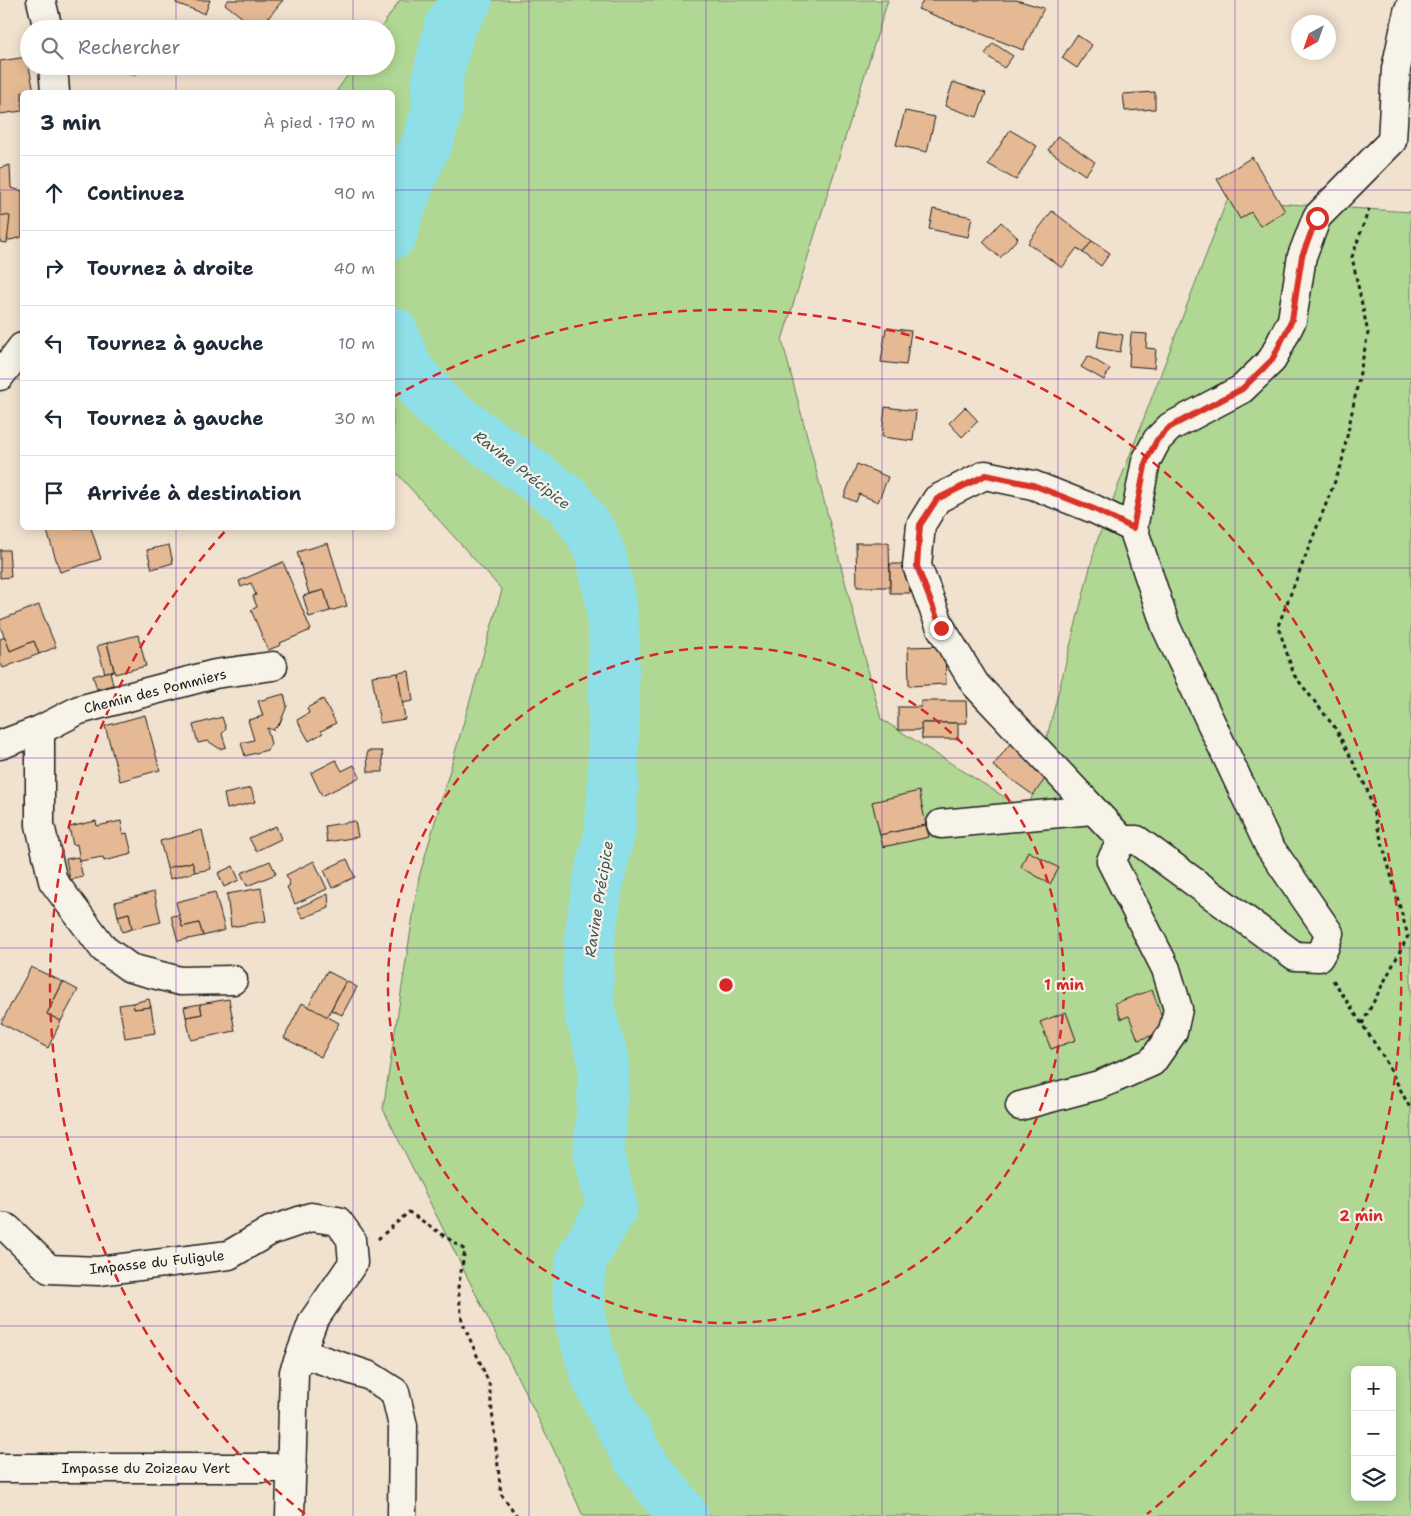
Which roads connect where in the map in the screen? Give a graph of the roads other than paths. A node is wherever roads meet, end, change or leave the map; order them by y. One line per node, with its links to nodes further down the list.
1 (41, 0): 3 (street)
2 (1410, 12): 8 (street)
3 (46, 20)
4 (54, 75): 5 (street)
5 (55, 90)
6 (20, 350): 7 (street)
7 (0, 376)
8 (1133, 528): 12 (street); 14 (street)
9 (273, 666): 10 (street, Chemin des Pommiers)
10 (40, 730): 11 (street, Chemin des Pommiers); 15 (street)
11 (0, 745)
12 (1092, 810): 13 (street); 14 (street)
13 (941, 824)
14 (1122, 840): 16 (street)
15 (233, 980)
16 (1020, 1106)
17 (0, 1227): 18 (street, Impasse du Fuligule)
18 (301, 1353): 20 (street); 22 (street)
19 (0, 1468): 20 (street, Impasse du Zoizeau Vert)
20 (292, 1468): 21 (street)
21 (290, 1516)
22 (402, 1516)

